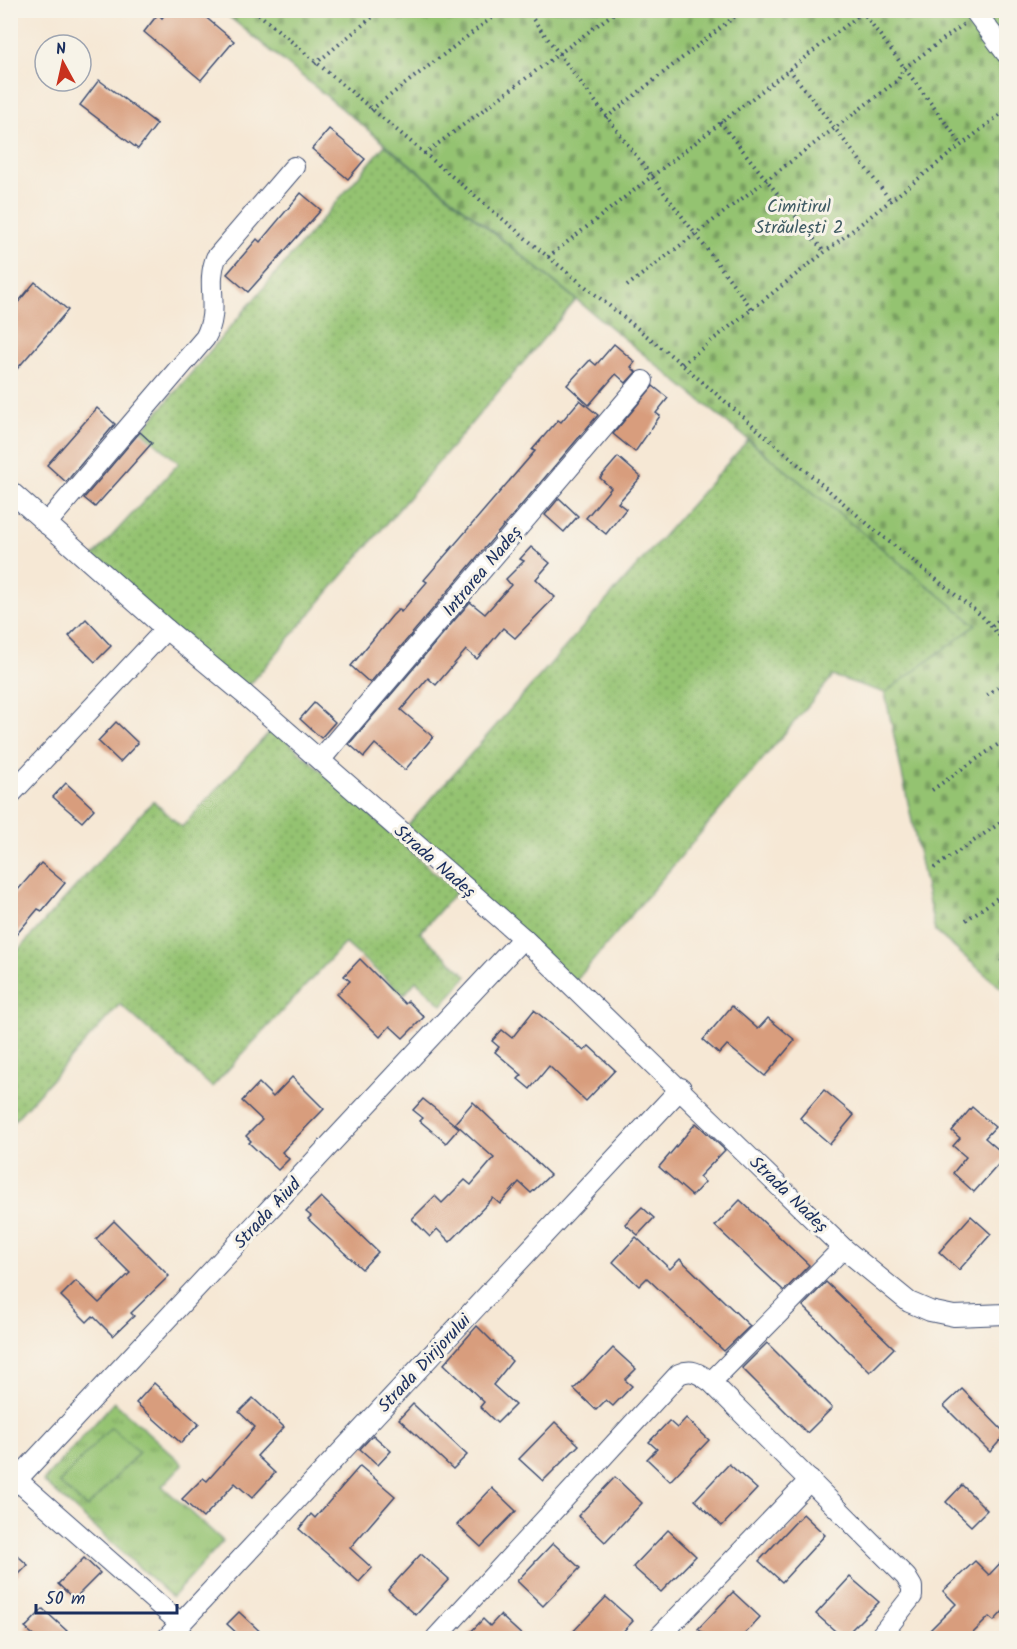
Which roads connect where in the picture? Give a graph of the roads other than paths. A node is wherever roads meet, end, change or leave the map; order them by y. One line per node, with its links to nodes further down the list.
1 (976, 12): 2 (street)
2 (1006, 53)
3 (294, 167): 6 (street)
4 (644, 381): 8 (street, Intrarea Nadeș)
5 (13, 499): 6 (street, Strada Nadeș)
6 (46, 524): 7 (street, Strada Nadeș)
7 (166, 629): 8 (street, Strada Nadeș); 9 (street)
8 (320, 760): 10 (street, Strada Nadeș)
9 (10, 795)
10 (523, 938): 11 (street, Strada Nadeș); 16 (street, Strada Aiud)
11 (681, 1088): 12 (street, Strada Nadeș); 17 (street, Strada Dirijorului)
12 (843, 1248): 13 (street, Strada Nadeș); 14 (street, Strada Nadeș)
13 (1006, 1314)
14 (711, 1382): 15 (street); 19 (street)
15 (810, 1480): 20 (street); 21 (street)
16 (14, 1484): 17 (street)
17 (181, 1624): 18 (street, Strada Dirijorului)
18 (167, 1638)
19 (436, 1638)
20 (658, 1638)
21 (879, 1638)

